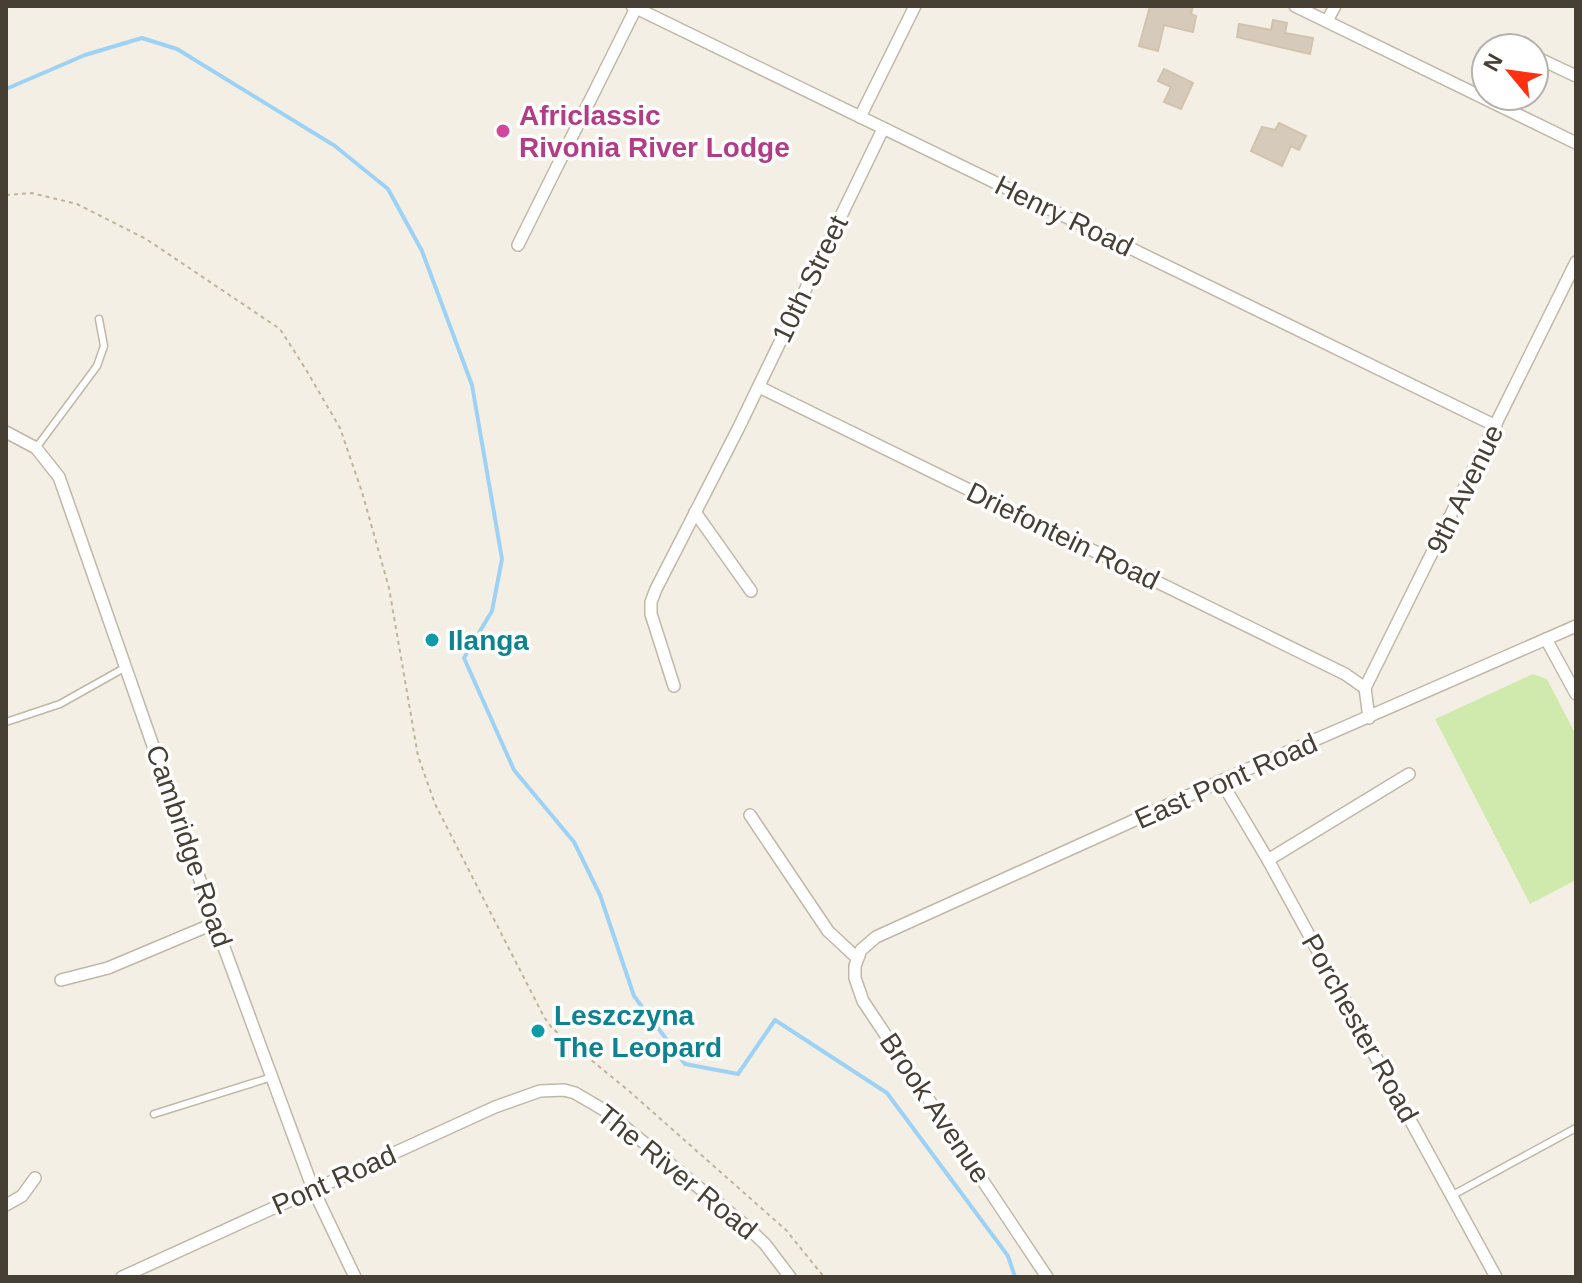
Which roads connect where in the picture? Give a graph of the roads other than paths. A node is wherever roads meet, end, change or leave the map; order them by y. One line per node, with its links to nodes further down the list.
1 (915, 6): 8 (street)
2 (1295, 6): 5 (street)
3 (1335, 6): 5 (street)
4 (634, 7): 8 (street, Henry Road); 11 (street)
5 (1327, 21): 10 (street)
6 (1550, 64): 7 (street)
7 (1576, 76)
8 (860, 117): 9 (street, Henry Road)
9 (883, 129): 14 (street, 10th Street); 15 (street, Henry Road)
10 (1576, 143)
11 (518, 245)
12 (1576, 262): 15 (street, 9th Avenue)
13 (99, 319): 17 (lane)
14 (759, 387): 18 (street, 10th Street); 24 (street, Driefontein Road)
15 (1496, 426): 24 (street, 9th Avenue)
16 (6, 432): 17 (street, Cambridge Road)
17 (36, 448): 22 (street, Cambridge Road)
18 (695, 512): 19 (street); 23 (street, 10th Street)
19 (751, 591)
20 (1576, 626): 21 (street, East Pont Road)
21 (1546, 639): 25 (street); 26 (street, East Pont Road)
22 (126, 667): 27 (lane); 32 (street, Cambridge Road)
23 (674, 686)
24 (1365, 688): 26 (street)
25 (1576, 694)
26 (1369, 718): 29 (street, East Pont Road)
27 (6, 722)
28 (1409, 774): 31 (street)
29 (1221, 781): 31 (street, Porchester Road); 33 (street, East Pont Road)
30 (750, 815): 33 (street)
31 (1268, 860): 41 (street, Porchester Road)
32 (215, 923): 34 (street); 35 (street, Cambridge Road)
33 (857, 958): 46 (street, Brook Avenue)
34 (61, 980)
35 (272, 1077): 37 (lane); 40 (street, Cambridge Road)
36 (549, 1090): 40 (street, Pont Road); 45 (street, The River Road)
37 (154, 1114)
38 (1576, 1128): 41 (lane)
39 (35, 1178): 42 (street)
40 (313, 1189): 43 (street, Pont Road); 44 (street, Cambridge Road)
41 (1451, 1196): 47 (street, Porchester Road)
42 (6, 1205)
43 (122, 1277)
44 (355, 1277)
45 (790, 1277)
46 (1047, 1277)
47 (1496, 1277)

